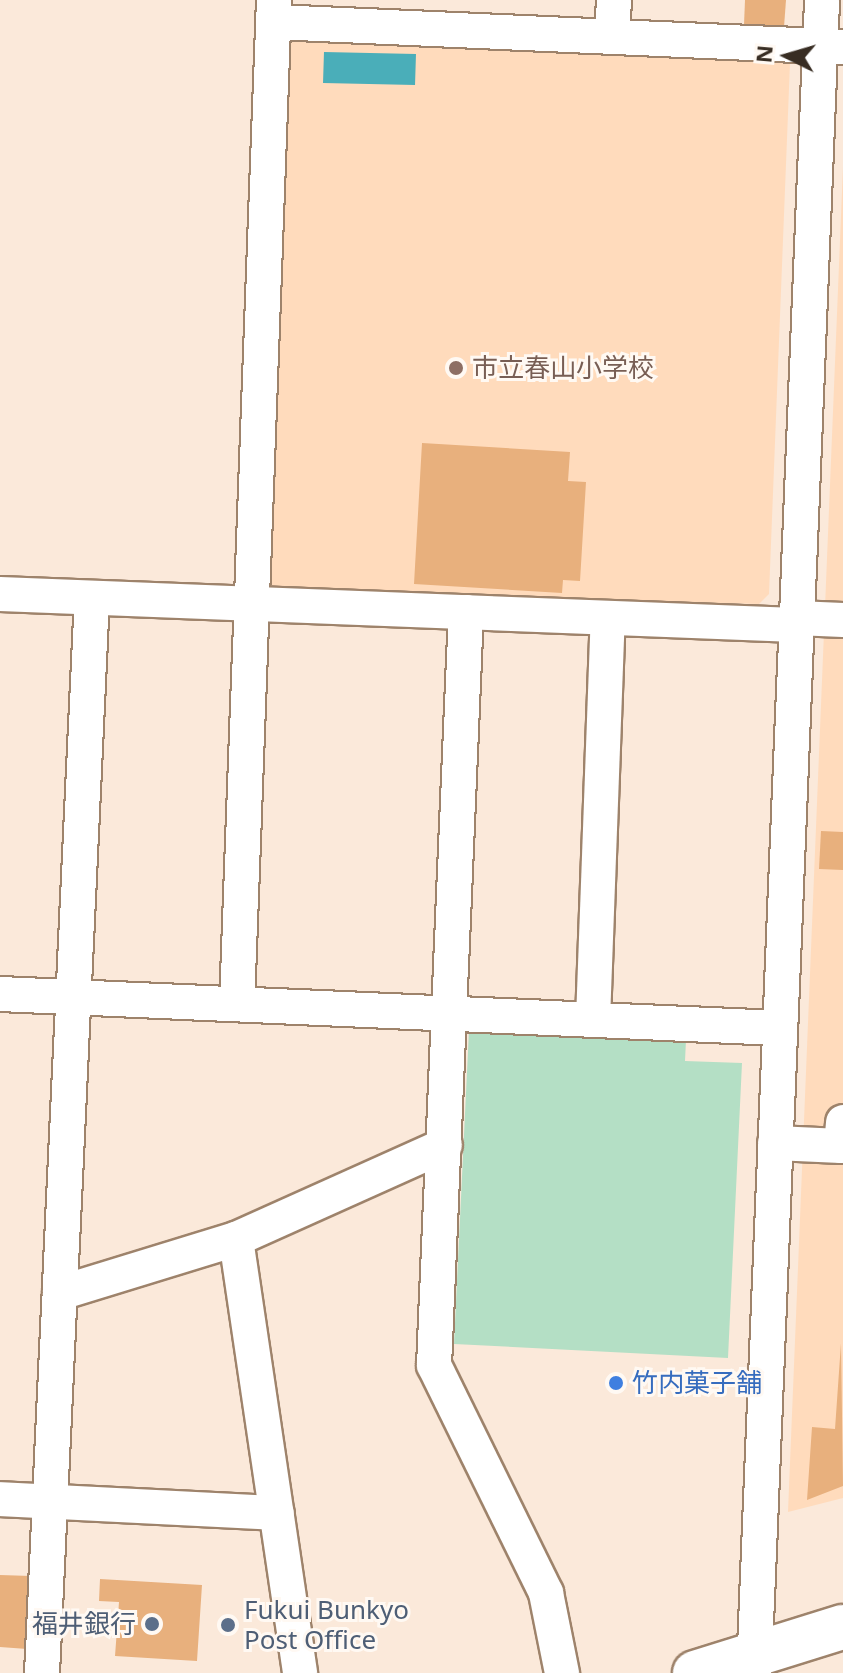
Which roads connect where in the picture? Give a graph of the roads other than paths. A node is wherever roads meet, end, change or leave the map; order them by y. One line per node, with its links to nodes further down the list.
1 (614, 0): 4 (street)
2 (822, 0): 5 (street)
3 (274, 11): 4 (street); 8 (street)
4 (612, 37): 5 (street)
5 (832, 46): 12 (street)
6 (0, 594): 7 (street)
7 (92, 598): 8 (street); 14 (street)
8 (252, 604): 9 (street); 15 (street)
9 (466, 612): 10 (street); 16 (street)
10 (608, 618): 12 (street); 17 (street)
11 (843, 620): 12 (street)
12 (796, 621): 18 (street)
13 (0, 994): 14 (street)
14 (75, 997): 15 (street); 23 (street)
15 (237, 1004): 16 (street)
16 (451, 1014): 17 (street); 21 (street)
17 (593, 1020): 18 (street)
18 (780, 1028): 20 (street)
19 (843, 1122): 20 (street)
20 (775, 1143): 28 (street)
21 (445, 1145): 22 (street); 31 (street)
22 (236, 1239): 23 (street); 26 (street)
23 (60, 1293): 25 (street)
24 (0, 1499): 25 (street)
25 (52, 1501): 26 (street); 29 (street)
26 (277, 1513): 30 (street)
27 (843, 1627): 28 (main road)
28 (754, 1664): 32 (main road)
29 (42, 1673)
30 (300, 1673)
31 (562, 1673)
32 (695, 1673)

